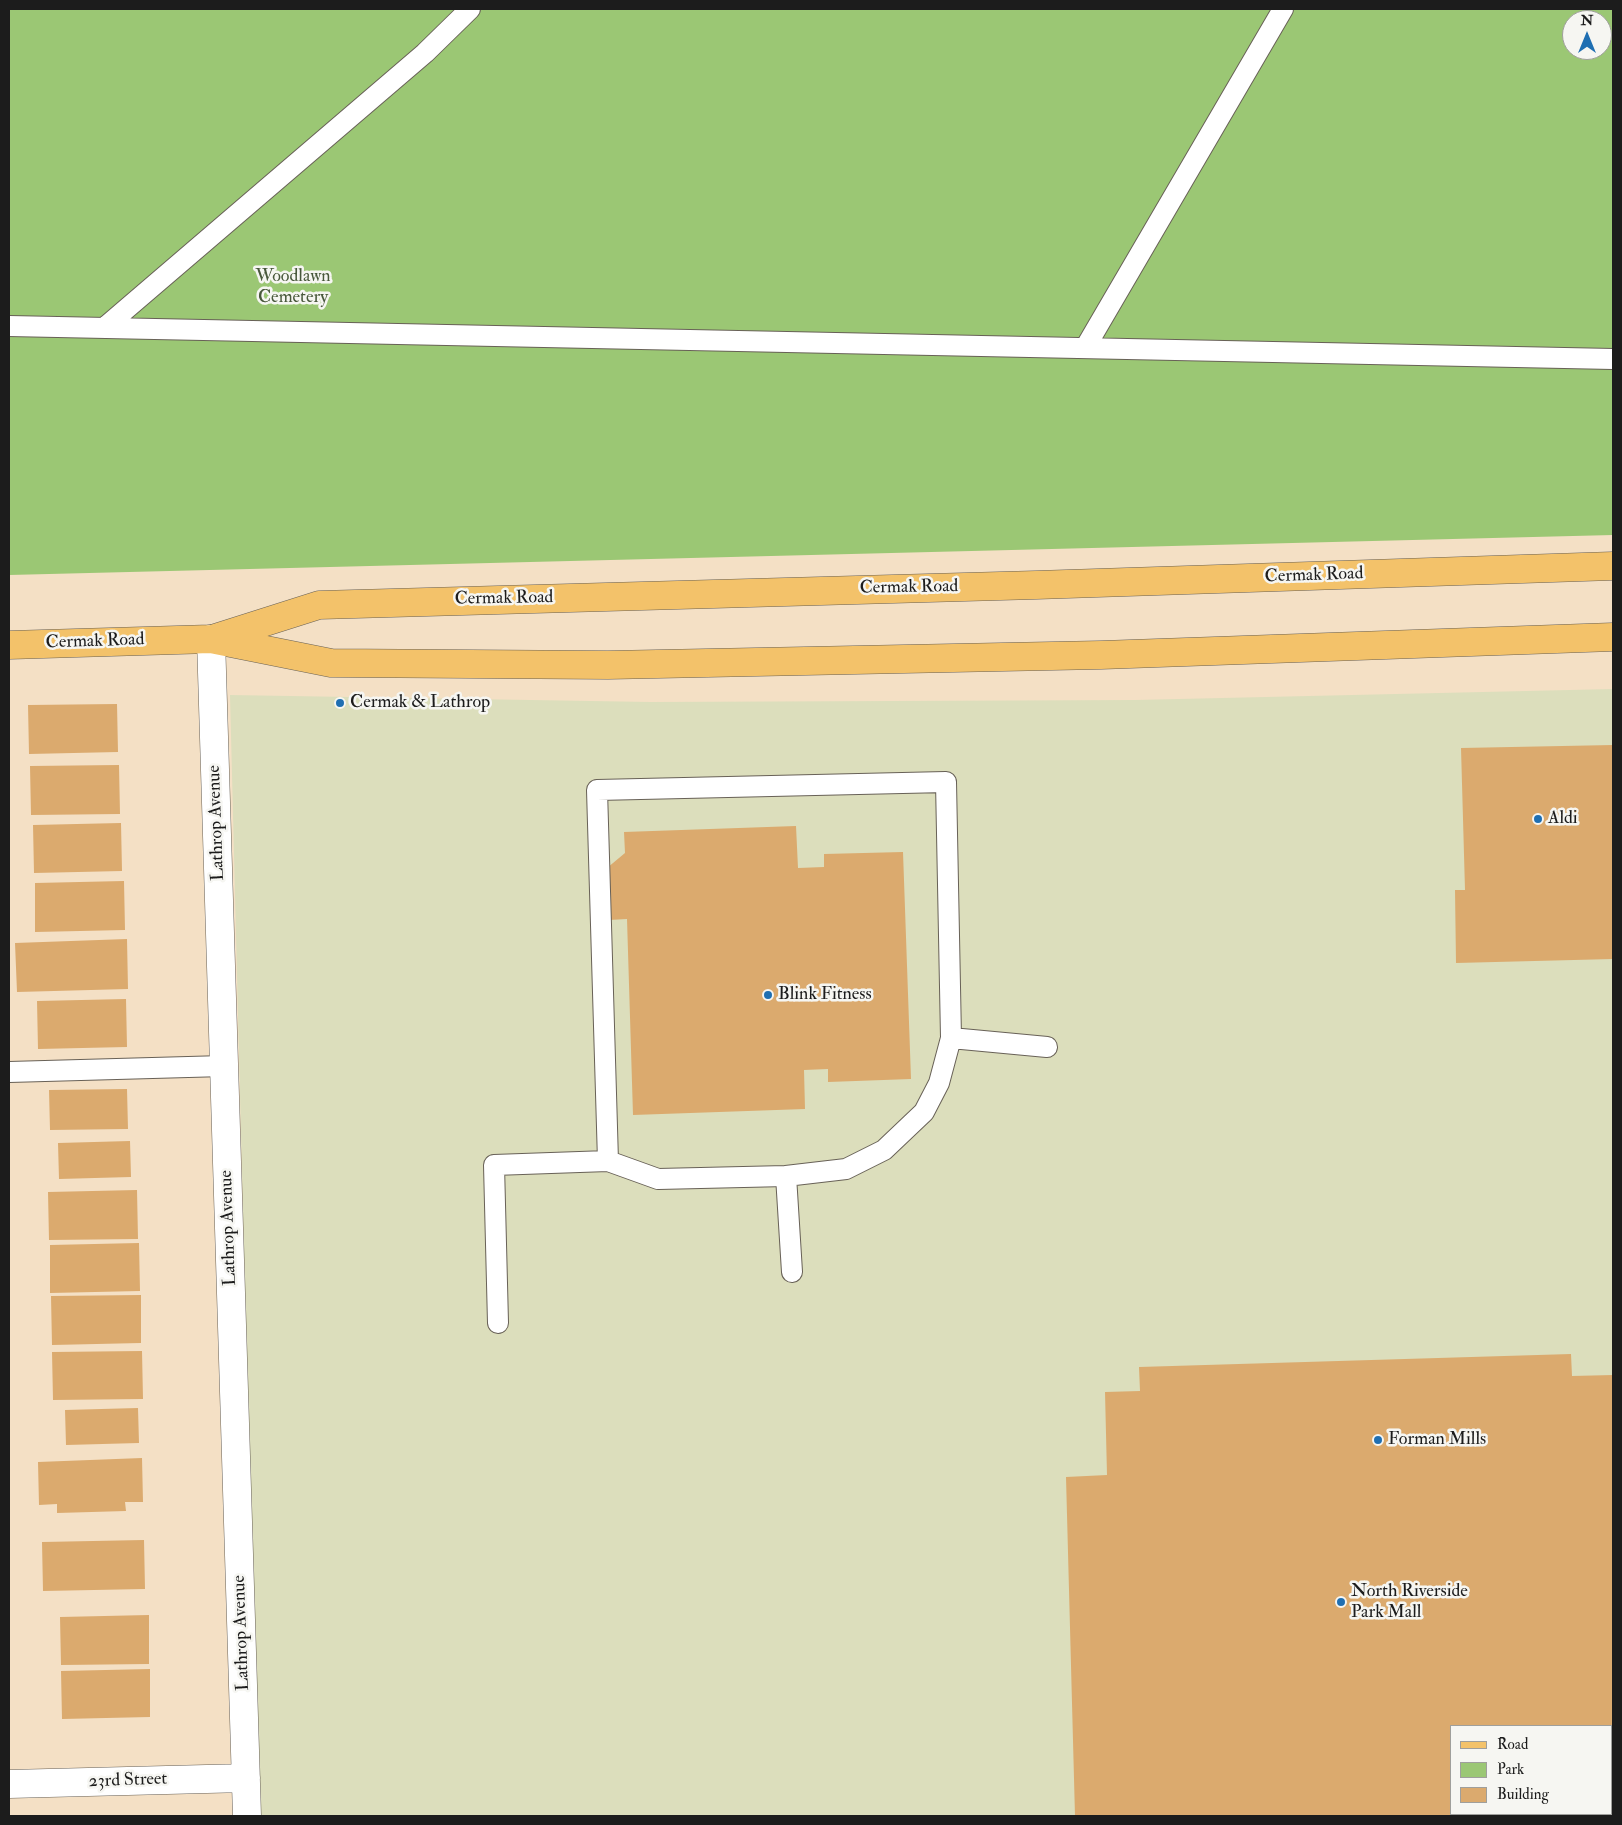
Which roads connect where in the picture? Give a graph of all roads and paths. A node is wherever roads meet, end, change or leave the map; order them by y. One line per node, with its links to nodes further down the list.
1 (470, 9): 4 (lane)
2 (1283, 9): 5 (lane)
3 (9, 326): 4 (lane)
4 (104, 328): 5 (lane)
5 (1085, 348): 6 (lane)
6 (1613, 359)
7 (1613, 566): 9 (main road, Cermak Road)
8 (1613, 637): 9 (main road, Cermak Road)
9 (211, 639): 10 (main road, Cermak Road); 13 (street, Lathrop Avenue)
10 (9, 645)
11 (951, 1038): 12 (lane); 15 (lane); 16 (lane)
12 (1047, 1047)
13 (224, 1066): 14 (lane); 19 (street, Lathrop Avenue)
14 (9, 1072)
15 (608, 1161): 16 (lane); 18 (lane)
16 (786, 1176): 17 (lane)
17 (792, 1272)
18 (498, 1323)
19 (246, 1778): 20 (street, 23rd Street); 21 (street, Lathrop Avenue)
20 (9, 1784)
21 (247, 1816)

